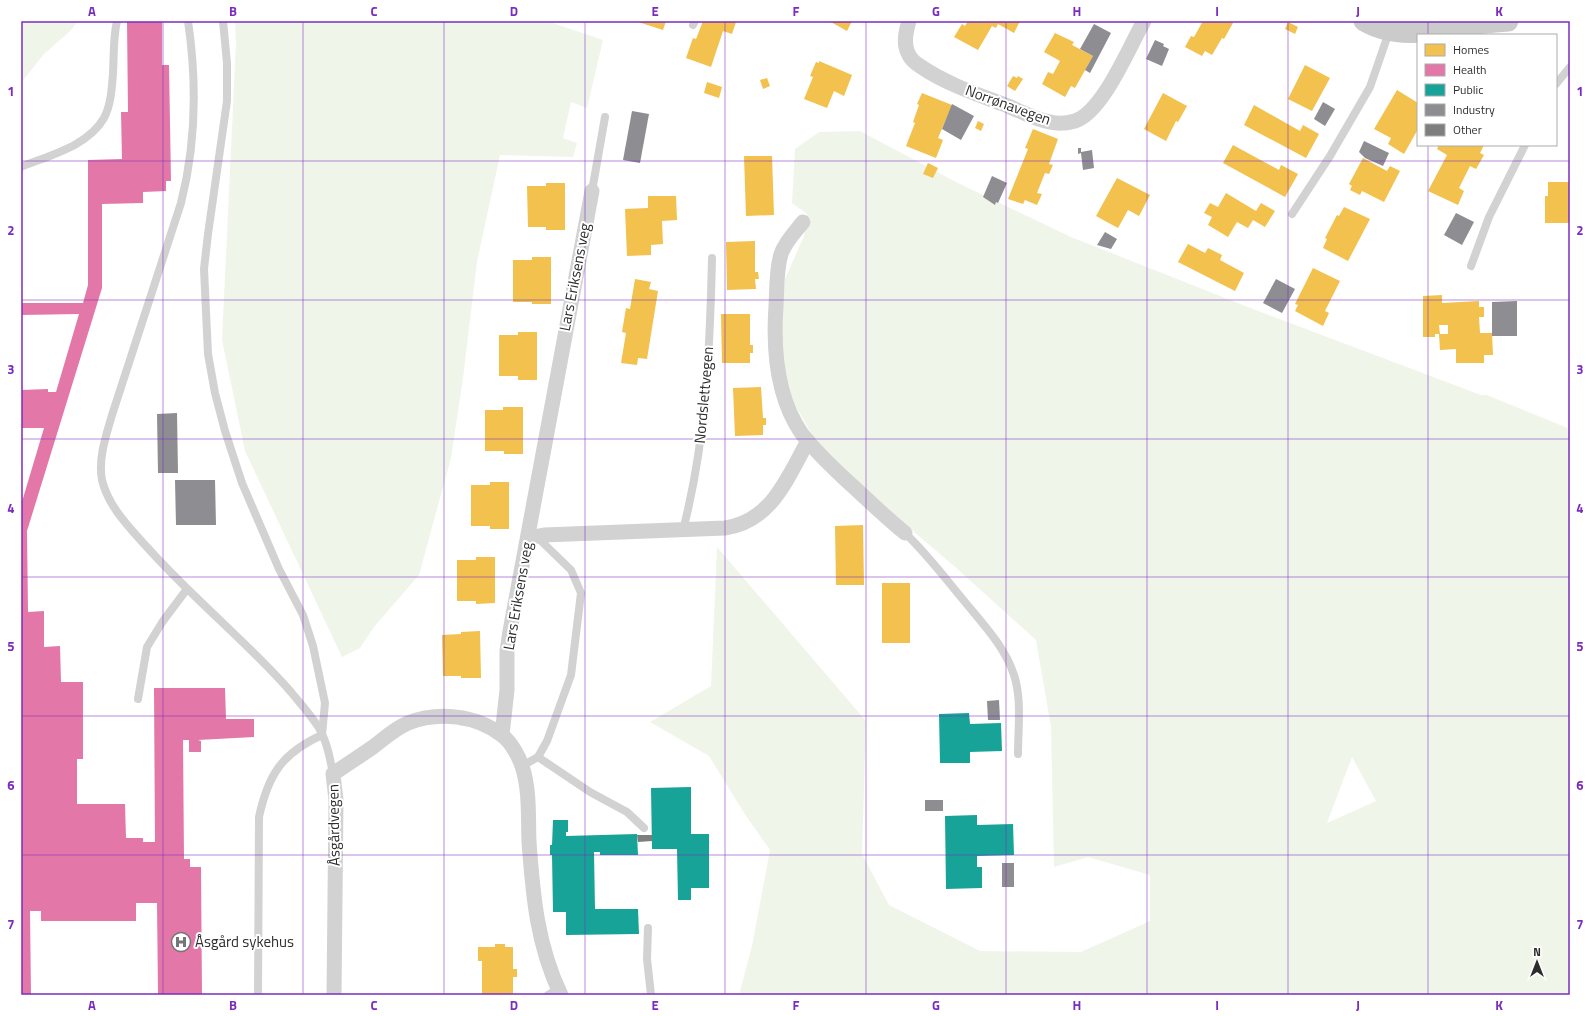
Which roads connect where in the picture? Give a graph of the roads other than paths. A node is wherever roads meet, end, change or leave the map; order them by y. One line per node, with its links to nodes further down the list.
1 (117, 21): 13 (lane)
2 (188, 21): 23 (lane)
3 (223, 21): 25 (lane)
4 (909, 21): 5 (street, Norrønavegen)
5 (1144, 21)
6 (1364, 21): 8 (street)
7 (1508, 21): 8 (street)
8 (1389, 31): 15 (lane)
9 (1570, 67): 10 (lane)
10 (1557, 83)
11 (605, 117): 14 (lane)
12 (1525, 146): 18 (lane)
13 (21, 167)
14 (592, 191): 22 (street, Lars Eriksens veg)
15 (1292, 214)
16 (803, 222): 19 (street)
17 (712, 258): 20 (lane, Nordslettvegen)
18 (1471, 266)
19 (808, 441): 20 (street); 21 (street)
20 (683, 530): 22 (street)
21 (904, 533): 27 (lane)
22 (532, 537): 26 (street, Lars Eriksens veg); 28 (lane)
23 (187, 589): 24 (lane); 25 (lane)
24 (138, 699)
25 (322, 735): 30 (lane); 34 (lane)
26 (502, 735): 29 (street); 30 (street, Åsgårdvegen)
27 (1018, 754)
28 (538, 757): 29 (lane); 31 (lane)
29 (522, 766): 33 (street)
30 (333, 774): 35 (street, Åsgårdvegen)
31 (644, 828)
32 (648, 928): 36 (lane)
33 (556, 993)
34 (258, 995)
35 (334, 995)
36 (651, 995)

